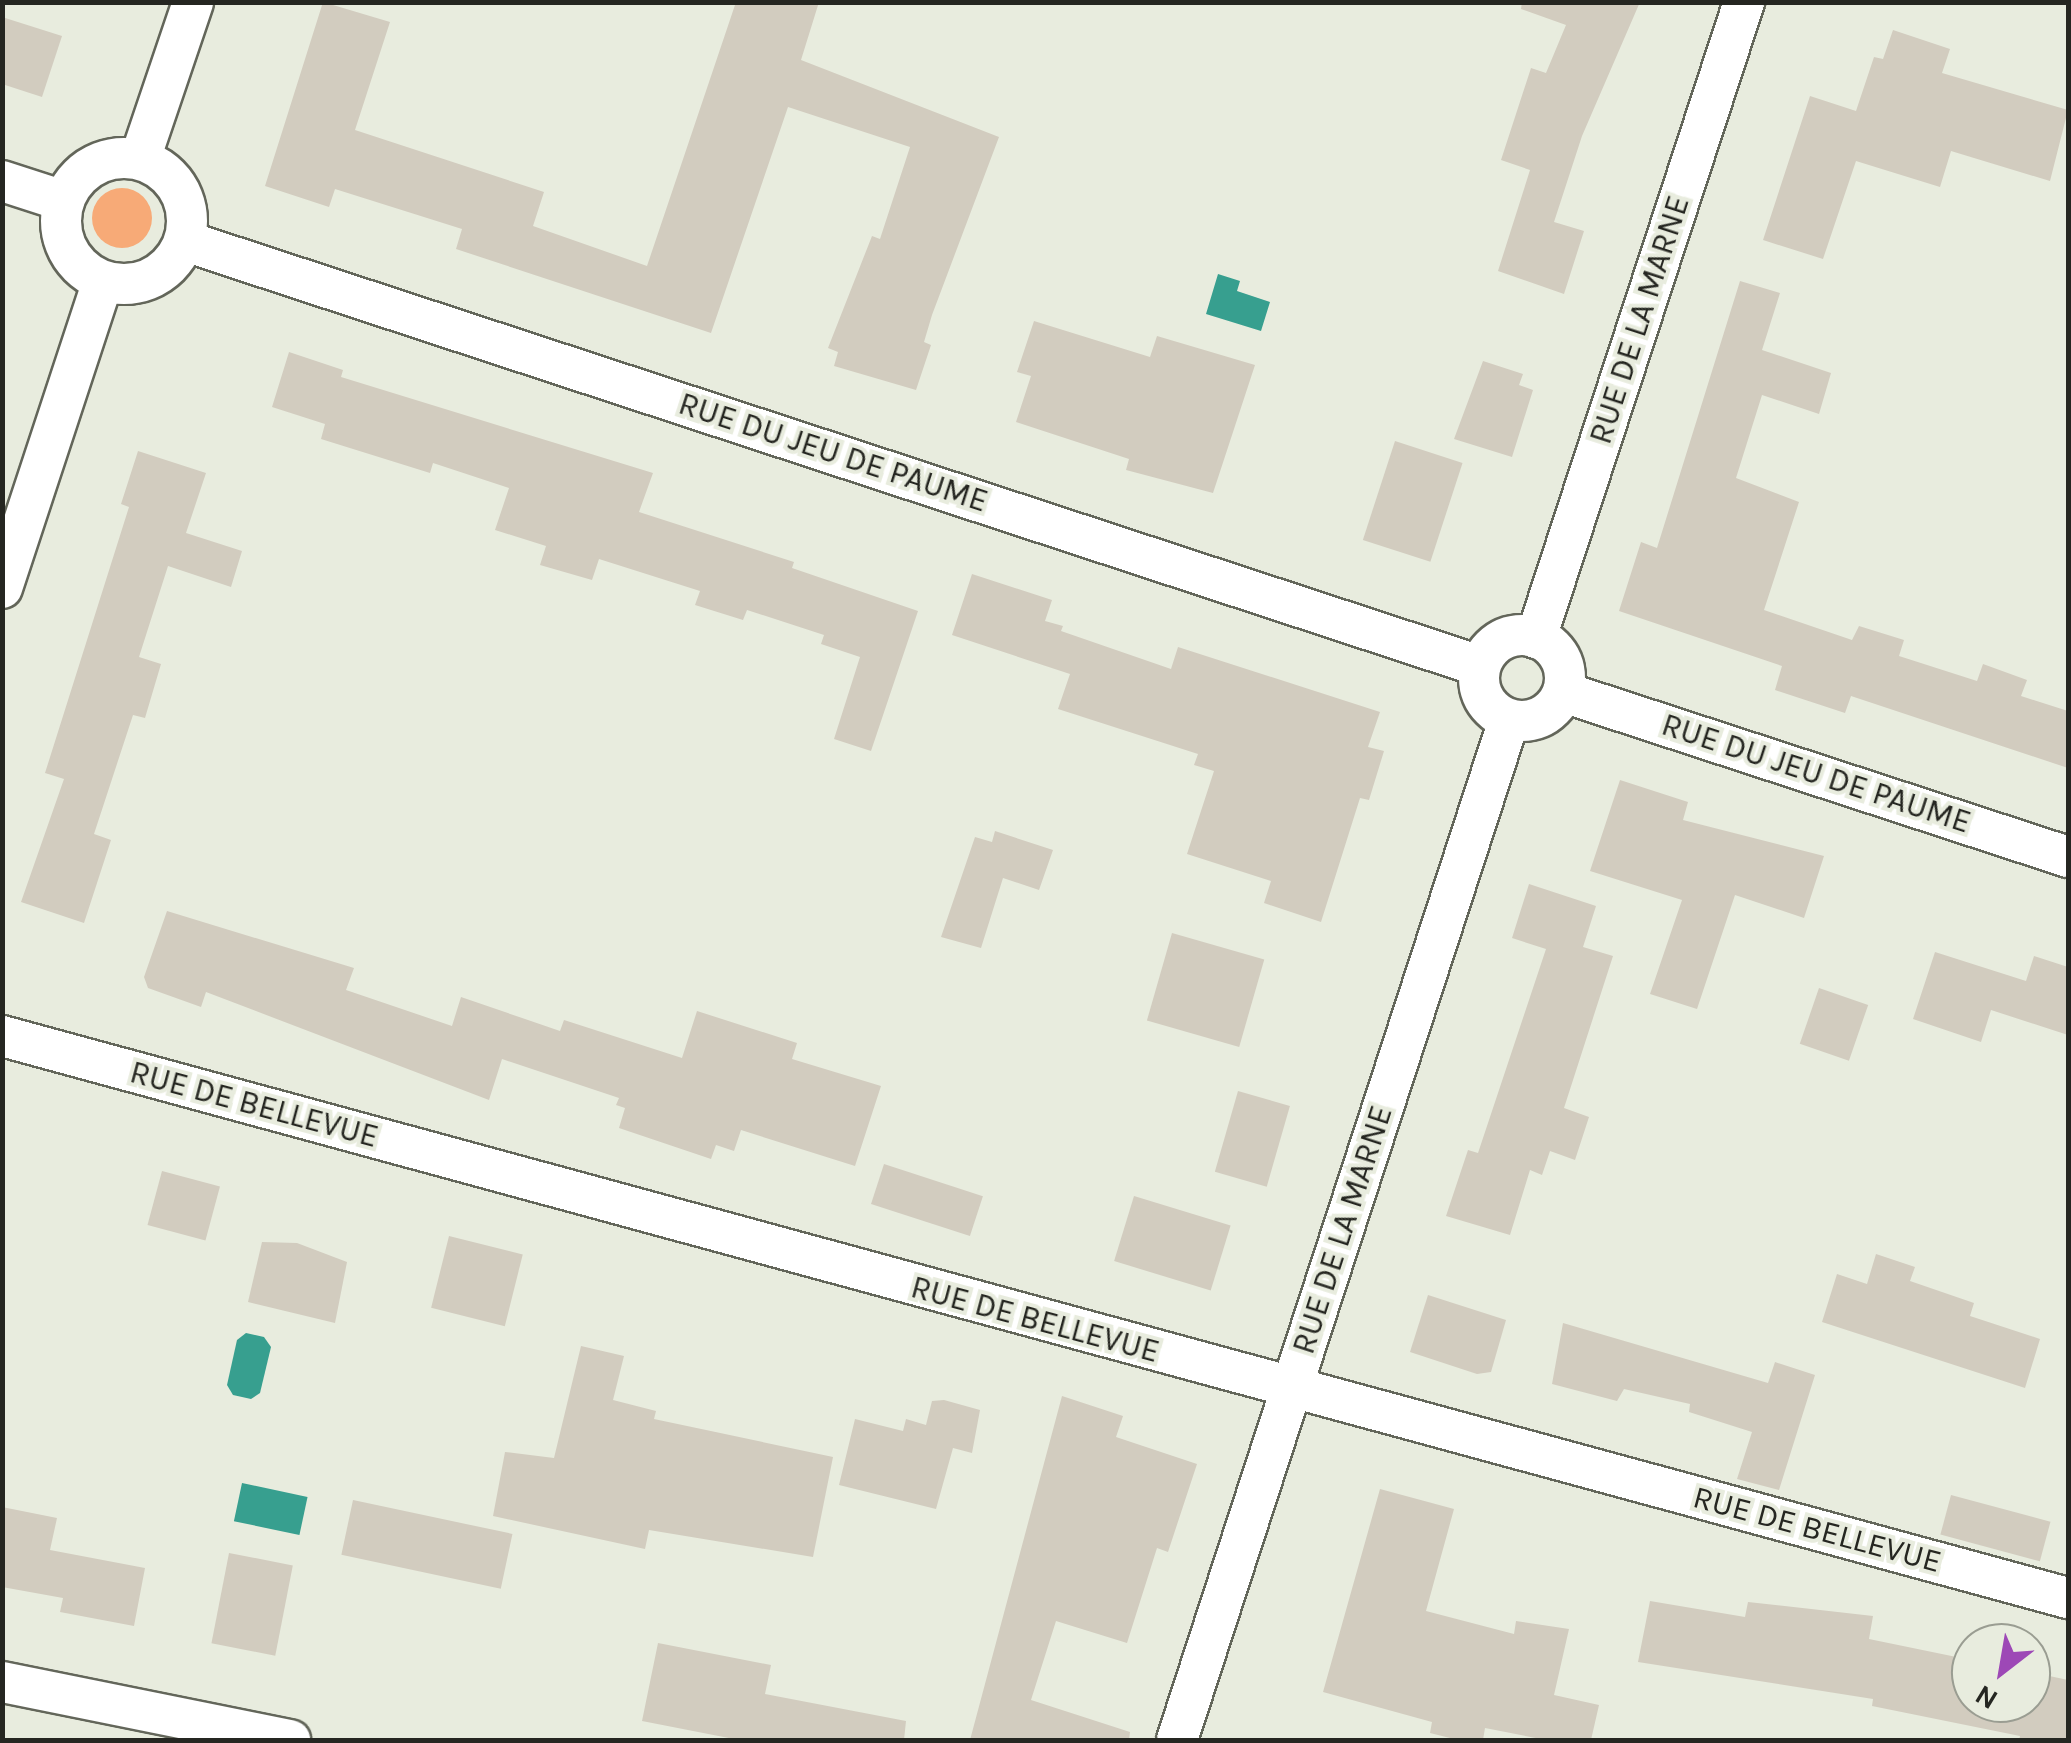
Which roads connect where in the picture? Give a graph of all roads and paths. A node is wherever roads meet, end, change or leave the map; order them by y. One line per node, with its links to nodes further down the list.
1 (193, 2): 3 (street)
2 (1744, 2): 9 (street, RUE DE LA MARNE)
3 (140, 159): 5 (street); 6 (street)
4 (2, 182): 5 (street)
5 (64, 201): 7 (street)
6 (184, 241): 7 (street); 10 (street, RUE DU JEU DE PAUME)
7 (104, 281): 8 (street)
8 (2, 588)
9 (1536, 638): 10 (street); 11 (street)
10 (1480, 666): 12 (street)
11 (1563, 692): 12 (street); 13 (street, RUE DU JEU DE PAUME)
12 (1509, 720): 15 (street, RUE DE LA MARNE)
13 (2068, 857)
14 (2, 1036): 15 (street, RUE DE BELLEVUE)
15 (1292, 1390): 16 (street, RUE DE BELLEVUE); 19 (street, RUE DE LA MARNE)
16 (2068, 1598)
17 (2, 1682): 18 (street)
18 (290, 1740)
19 (1177, 1740)

